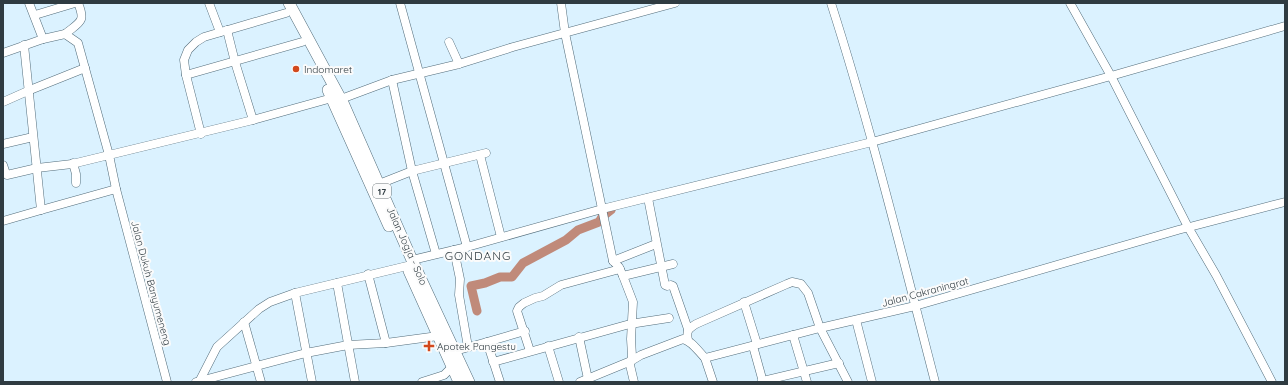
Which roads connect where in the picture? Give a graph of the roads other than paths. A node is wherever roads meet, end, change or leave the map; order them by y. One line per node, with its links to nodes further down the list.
1 (29, 3): 11 (street)
2 (74, 3): 11 (street)
3 (78, 3): 15 (street)
4 (209, 3): 13 (street)
5 (400, 3): 24 (street)
6 (561, 3): 14 (street)
7 (675, 3): 14 (street)
8 (831, 3): 34 (street)
9 (1070, 3): 26 (street)
10 (285, 6): 13 (street); 17 (highway, Jalan Jogja - Solo / 17); 29 (highway, Jalan Jogja - Solo / 17)
11 (35, 15): 16 (street)
12 (1285, 26): 26 (street)
13 (223, 31): 21 (street); 25 (street)
14 (565, 33): 22 (street); 47 (street)
15 (65, 34): 16 (street); 23 (street, Jalan Dukuh Banyumeneng)
16 (43, 38): 19 (street)
17 (302, 42): 21 (street); 29 (highway, Jalan Jogja - Solo / 17)
18 (449, 42): 22 (street)
19 (24, 45): 20 (street); 28 (street)
20 (3, 53)
21 (235, 62): 25 (street); 31 (street)
22 (458, 64): 24 (street)
23 (85, 68): 28 (street); 36 (street, Jalan Dukuh Banyumeneng)
24 (420, 74): 27 (street); 38 (street)
25 (186, 75): 32 (street)
26 (1112, 76): 34 (street); 50 (street)
27 (392, 80): 29 (street); 41 (street)
28 (30, 90): 30 (street); 33 (street)
29 (337, 99): 31 (street); 43 (highway, Jalan Jogja - Solo / 17); 57 (highway, Jalan Jogja - Solo / 17)
30 (3, 102)
31 (253, 120): 32 (street)
32 (202, 134): 36 (street)
33 (33, 136): 35 (street); 40 (street)
34 (872, 142): 45 (street); 65 (street)
35 (3, 144)
36 (109, 155): 37 (street); 44 (street, Jalan Dukuh Banyumeneng)
37 (73, 163): 40 (street); 42 (street)
38 (444, 164): 41 (street); 51 (street); 53 (street)
39 (3, 165): 40 (street)
40 (37, 168): 48 (street)
41 (412, 172): 43 (street); 55 (street)
42 (76, 183)
43 (379, 184): 57 (highway, Jalan Jogja - Solo / 17)
44 (116, 189): 48 (street); 94 (street, Jalan Dukuh Banyumeneng)
45 (648, 198): 47 (street); 52 (street)
46 (1285, 202): 50 (street, Jalan Cakraningrat)
47 (602, 209): 51 (street); 56 (street)
48 (41, 210): 49 (street)
49 (3, 221)
50 (1188, 227): 65 (street, Jalan Cakraningrat); 111 (street)
51 (501, 237): 53 (street)
52 (656, 244): 56 (street); 59 (street)
53 (467, 247): 54 (street)
54 (454, 250): 55 (street); 82 (street)
55 (436, 254): 57 (street)
56 (613, 261): 60 (street)
57 (410, 263): 61 (street); 74 (highway, Jalan Jogja - Solo / 17); 83 (highway, Jalan Jogja - Solo / 17)
58 (673, 264): 59 (street)
59 (661, 267): 60 (street); 71 (street)
60 (621, 272): 69 (street); 72 (street)
61 (368, 274): 62 (street); 78 (street)
62 (337, 283): 63 (street); 79 (street)
63 (295, 293): 68 (street); 85 (street)
64 (744, 302): 70 (street); 71 (street); 80 (street)
65 (915, 306): 67 (street, Jalan Cakraningrat); 110 (street)
66 (669, 318): 69 (street)
67 (856, 320): 70 (street, Jalan Cakraningrat); 109 (street)
68 (244, 322): 91 (street); 95 (street)
69 (632, 323): 75 (street); 87 (street)
70 (820, 328): 73 (street, Jalan Cakraningrat); 89 (street)
71 (688, 329): 76 (street)
72 (525, 331): 77 (street); 84 (street)
73 (793, 335): 80 (street, Jalan Cakraningrat); 92 (street)
74 (438, 336): 78 (street); 90 (highway, Jalan Jogja - Solo / 17)
75 (579, 337): 81 (street); 93 (street)
76 (688, 340): 86 (street); 87 (street)
77 (487, 342): 82 (street); 88 (street)
78 (386, 343): 79 (street)
79 (348, 345): 85 (street); 98 (street)
80 (755, 345): 86 (street, Jalan Cakraningrat); 106 (street)
81 (548, 346): 84 (street); 103 (street)
82 (468, 347): 83 (street)
83 (455, 351): 90 (highway, Jalan Jogja - Solo / 17)
84 (530, 351): 88 (street)
85 (306, 353): 91 (street); 97 (street)
86 (705, 358): 105 (street)
87 (631, 361): 93 (street); 104 (street)
88 (493, 362): 102 (street)
89 (839, 362): 92 (street); 108 (street)
90 (456, 364): 99 (street); 100 (highway, Jalan Jogja - Solo / 17); 101 (highway, Jalan Jogja - Solo / 17)
91 (257, 366): 95 (street); 96 (street)
92 (804, 370): 106 (street); 107 (street)
93 (584, 380)
94 (167, 382)
95 (198, 382)
96 (261, 382)
97 (312, 382)
98 (355, 382)
99 (422, 382)
100 (459, 382)
101 (469, 382)
102 (500, 382)
103 (559, 382)
104 (634, 382)
105 (713, 382)
106 (762, 382)
107 (807, 382)
108 (848, 382)
109 (872, 382)
110 (935, 382)
111 (1272, 382)

